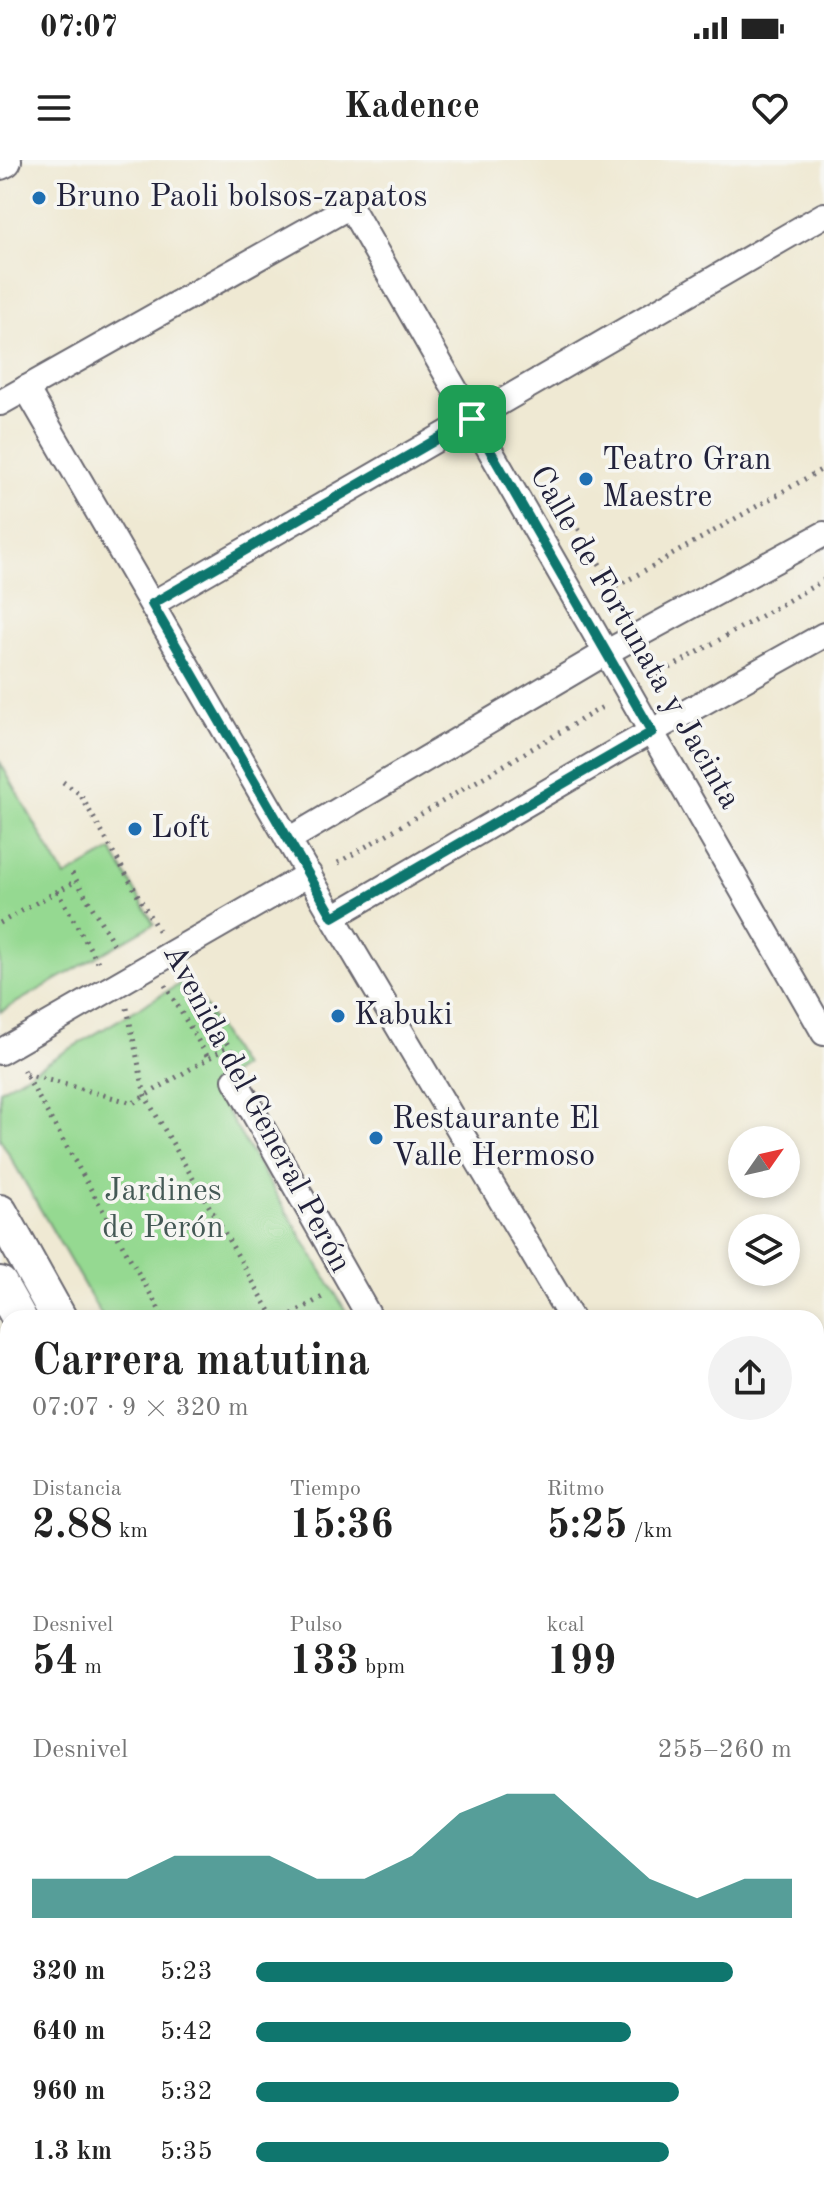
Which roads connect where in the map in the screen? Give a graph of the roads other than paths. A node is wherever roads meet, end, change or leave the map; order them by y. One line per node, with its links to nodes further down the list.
1 (824, 215): 4 (street)
2 (26, 388): 3 (street, Calle de Fortunata y Jacinta); 4 (street, Calle de Fortunata y Jacinta); 6 (street)
3 (0, 403)
4 (472, 419): 6 (street); 8 (street, Calle de Fortunata y Jacinta)
5 (824, 534): 8 (street)
6 (152, 604): 10 (street)
7 (824, 635): 9 (street)
8 (607, 652): 9 (street, Calle de Fortunata y Jacinta); 10 (street)
9 (652, 732): 12 (street); 13 (street, Calle de Fortunata y Jacinta)
10 (288, 840): 11 (street)
11 (309, 874): 12 (street); 14 (street)
12 (333, 917): 21 (street)
13 (822, 1026)
14 (0, 1052)
15 (225, 1075): 20 (street, Avenida del General Perón)
16 (0, 1212): 19 (main road)
17 (0, 1284): 18 (main road)
18 (15, 1310)
19 (55, 1310)
20 (365, 1310)
21 (566, 1310)

